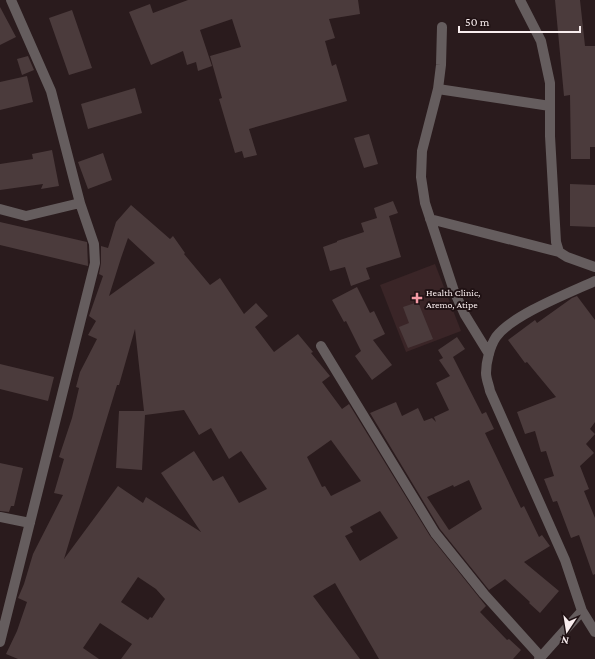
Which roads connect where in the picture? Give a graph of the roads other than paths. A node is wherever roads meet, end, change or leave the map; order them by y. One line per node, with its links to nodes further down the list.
1 (11, 0): 6 (street)
2 (520, 0): 5 (street)
3 (442, 27): 4 (street)
4 (438, 88): 5 (street); 8 (street)
5 (550, 106): 9 (street)
6 (80, 203): 7 (street); 15 (street)
7 (0, 210)
8 (430, 218): 9 (street); 13 (street)
9 (559, 252): 10 (street)
10 (595, 267)
11 (595, 281): 13 (street)
12 (321, 346): 19 (street)
13 (489, 354): 16 (street)
14 (0, 517): 15 (street)
15 (30, 523): 18 (street)
16 (582, 611): 17 (street); 19 (street)
17 (595, 632)
18 (0, 642)
19 (540, 658)

